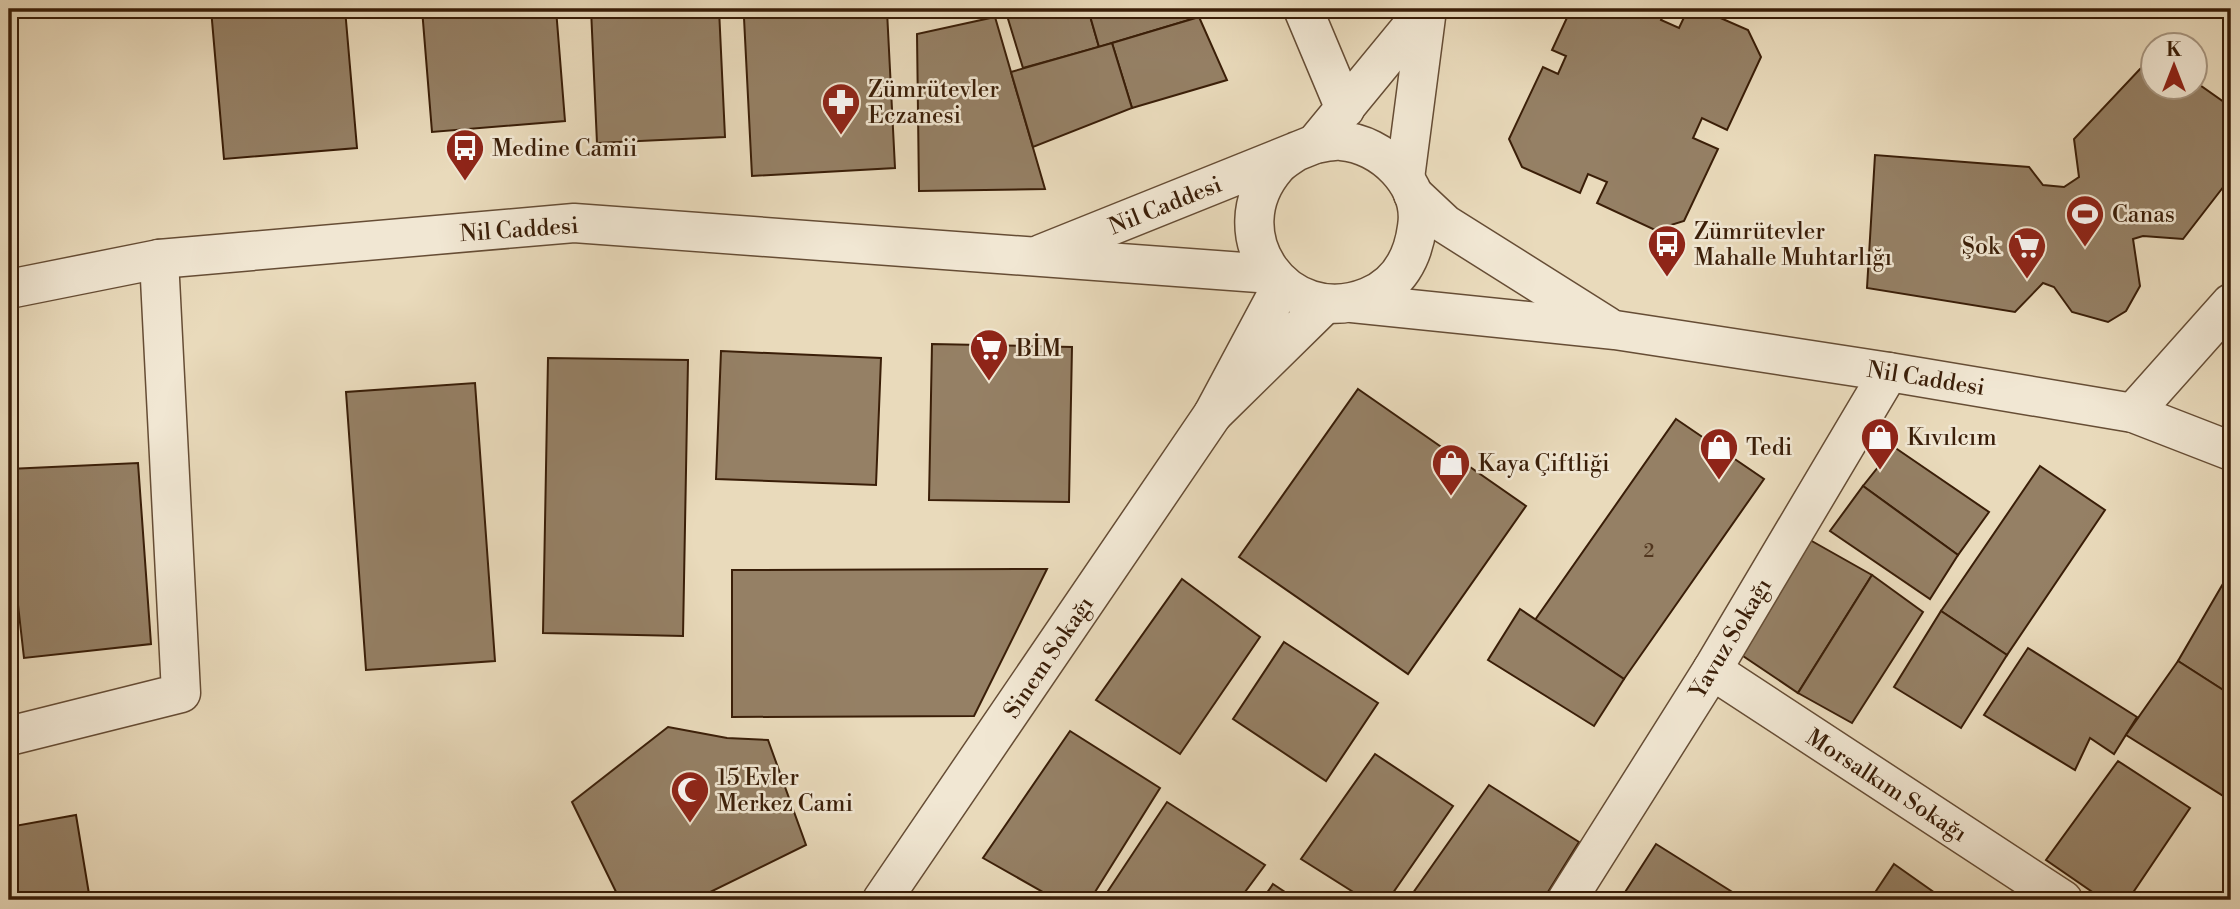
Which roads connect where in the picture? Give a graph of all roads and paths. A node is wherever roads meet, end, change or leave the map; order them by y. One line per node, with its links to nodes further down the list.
1 (1303, 9): 3 (street)
2 (1427, 9): 3 (street); 5 (street)
3 (1345, 109): 4 (street)
4 (1306, 148): 5 (street, Nil Caddesi); 6 (street, Nil Caddesi); 8 (street, Nil Caddesi)
5 (1409, 186): 11 (street); 12 (street, Nil Caddesi)
6 (1033, 258): 7 (street, Nil Caddesi); 8 (street, Nil Caddesi)
7 (159, 259): 9 (street, Nil Caddesi); 18 (street)
8 (1277, 280): 11 (street, Nil Caddesi); 15 (street, Sinem Sokağı)
9 (9, 289)
10 (2231, 303): 14 (street)
11 (1338, 304): 12 (street, Nil Caddesi); 15 (street, Sinem Sokağı)
12 (1615, 330): 13 (street, Nil Caddesi)
13 (1889, 372): 14 (street, Nil Caddesi); 17 (street, Yavuz Sokağı)
14 (2133, 413): 16 (street, Nil Caddesi)
15 (1213, 414): 19 (street, Sinem Sokağı)
16 (2231, 451)
17 (1712, 670): 20 (street, Yavuz Sokağı); 21 (street, Morsalkım Sokağı)
18 (9, 736)
19 (899, 894)
20 (1567, 900)
21 (2063, 900)

